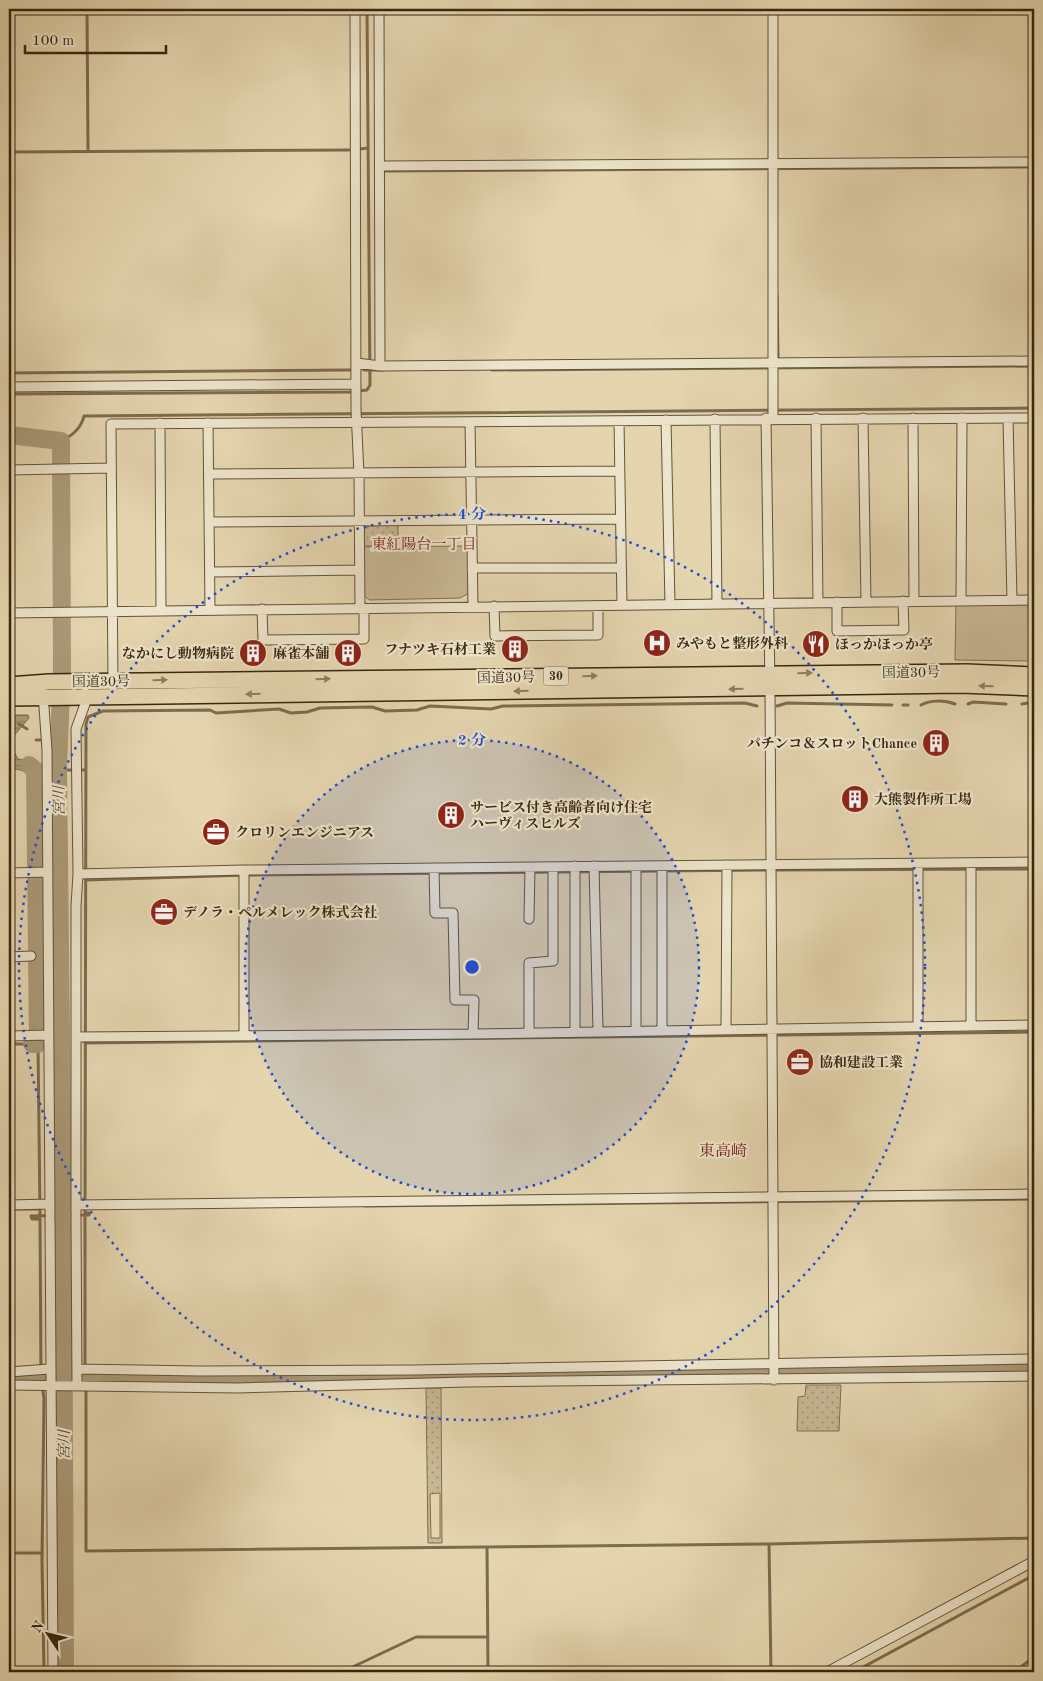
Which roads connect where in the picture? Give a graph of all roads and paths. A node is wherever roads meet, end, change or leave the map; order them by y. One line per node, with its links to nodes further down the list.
1 (355, 9): 8 (street)
2 (379, 9): 5 (street)
3 (774, 9): 6 (street)
4 (1034, 162): 6 (street)
5 (380, 166): 6 (street); 8 (street)
6 (773, 167): 9 (street)
7 (1034, 361): 9 (street)
8 (369, 364): 9 (street); 11 (street)
9 (773, 366): 12 (street)
10 (9, 388): 11 (street)
11 (356, 389): 13 (street)
12 (771, 415): 14 (street); 20 (street); 50 (street)
13 (356, 417): 23 (street); 25 (street); 31 (street)
14 (816, 418): 15 (street); 47 (street)
15 (863, 418): 16 (street); 42 (street)
16 (913, 418): 17 (street); 44 (street)
17 (962, 418): 18 (street); 45 (street)
18 (1008, 418): 19 (street); 40 (street)
19 (1034, 418)
20 (715, 419): 22 (street); 49 (street)
21 (618, 420): 22 (street); 23 (street); 28 (street)
22 (666, 420): 48 (street)
23 (470, 422): 29 (street)
24 (160, 423): 25 (street); 26 (street); 57 (street)
25 (208, 423): 30 (street)
26 (110, 468): 27 (street); 59 (street)
27 (9, 470)
28 (619, 471): 29 (street); 32 (street)
29 (471, 473): 31 (street); 33 (street)
30 (209, 474): 31 (street); 34 (street)
31 (359, 474): 35 (street)
32 (619, 519): 33 (street); 37 (street)
33 (472, 520): 35 (street); 36 (street)
34 (210, 522): 35 (street); 39 (street)
35 (359, 522): 38 (street)
36 (472, 568): 37 (street); 52 (street)
37 (620, 568): 51 (street)
38 (358, 570): 39 (street); 56 (street)
39 (210, 572): 58 (street)
40 (1012, 600): 41 (street); 45 (street)
41 (1034, 600)
42 (866, 601): 43 (street); 46 (street)
43 (903, 601): 44 (street); 46 (street)
44 (914, 601): 45 (street)
45 (960, 601)
46 (837, 602): 47 (street)
47 (818, 603): 50 (street)
48 (670, 604): 49 (street); 51 (street)
49 (717, 604): 50 (street)
50 (768, 604): 62 (street)
51 (622, 605): 54 (street)
52 (473, 606): 53 (street); 56 (street)
53 (494, 606): 54 (street); 54 (street)
54 (598, 606)
55 (262, 609): 56 (street); 56 (street); 58 (street)
56 (362, 609)
57 (161, 610): 58 (street); 59 (street)
58 (210, 610)
59 (111, 611): 60 (street); 64 (street)
60 (9, 613)
61 (1034, 675): 62 (highway, 国道30号 / 30, one-way to 61)
62 (770, 681): 64 (highway, 国道30号 / 30); 65 (highway, 国道30号 / 30, one-way to 62); 70 (street)
63 (9, 685): 67 (highway, 国道30号 / 30)
64 (113, 688): 66 (highway, 国道30号 / 30)
65 (1034, 688)
66 (81, 689): 67 (highway, 国道30号 / 30); 84 (street)
67 (46, 690): 68 (highway, 国道30号 / 30); 80 (street)
68 (9, 698)
69 (1034, 862): 72 (street)
70 (771, 865): 71 (street); 73 (street); 99 (street)
71 (918, 867): 72 (street); 90 (street)
72 (971, 867): 91 (street)
73 (727, 869): 78 (street); 92 (street)
74 (553, 870): 75 (street); 79 (street); 97 (street)
75 (575, 870): 76 (street); 96 (street)
76 (594, 870): 77 (street); 93 (street)
77 (636, 870): 78 (street); 94 (street)
78 (662, 870): 95 (street)
79 (530, 871): 81 (street); 85 (street)
80 (40, 872): 82 (street); 100 (street)
81 (434, 872): 83 (street); 98 (street)
82 (9, 873)
83 (244, 873): 84 (street); 101 (street)
84 (83, 874): 103 (street)
85 (529, 919)
86 (30, 956): 87 (street)
87 (9, 957)
88 (9, 1022): 102 (street)
89 (1034, 1025): 91 (street)
90 (918, 1026): 91 (street); 99 (street)
91 (971, 1026)
92 (726, 1029): 95 (street); 99 (street)
93 (598, 1030): 94 (street); 96 (street)
94 (636, 1030): 95 (street)
95 (662, 1030)
96 (575, 1031): 97 (street)
97 (529, 1033): 98 (street)
98 (473, 1034): 101 (street)
99 (773, 1034): 105 (street)
100 (41, 1035): 102 (street); 106 (street)
101 (244, 1035): 103 (street)
102 (9, 1036)
103 (82, 1037): 108 (street)
104 (1034, 1194): 105 (street)
105 (773, 1200): 108 (street); 111 (street)
106 (43, 1204): 107 (street); 114 (street)
107 (9, 1205)
108 (80, 1209): 112 (street)
109 (1034, 1359): 111 (street)
110 (9, 1372): 114 (street)
111 (773, 1372): 112 (street); 112 (street); 113 (street)
112 (78, 1376): 114 (street)
113 (1034, 1376)
114 (46, 1378): 115 (street); 117 (street)
115 (9, 1385)
116 (1034, 1562): 118 (street)
117 (53, 1672)
118 (827, 1672)

